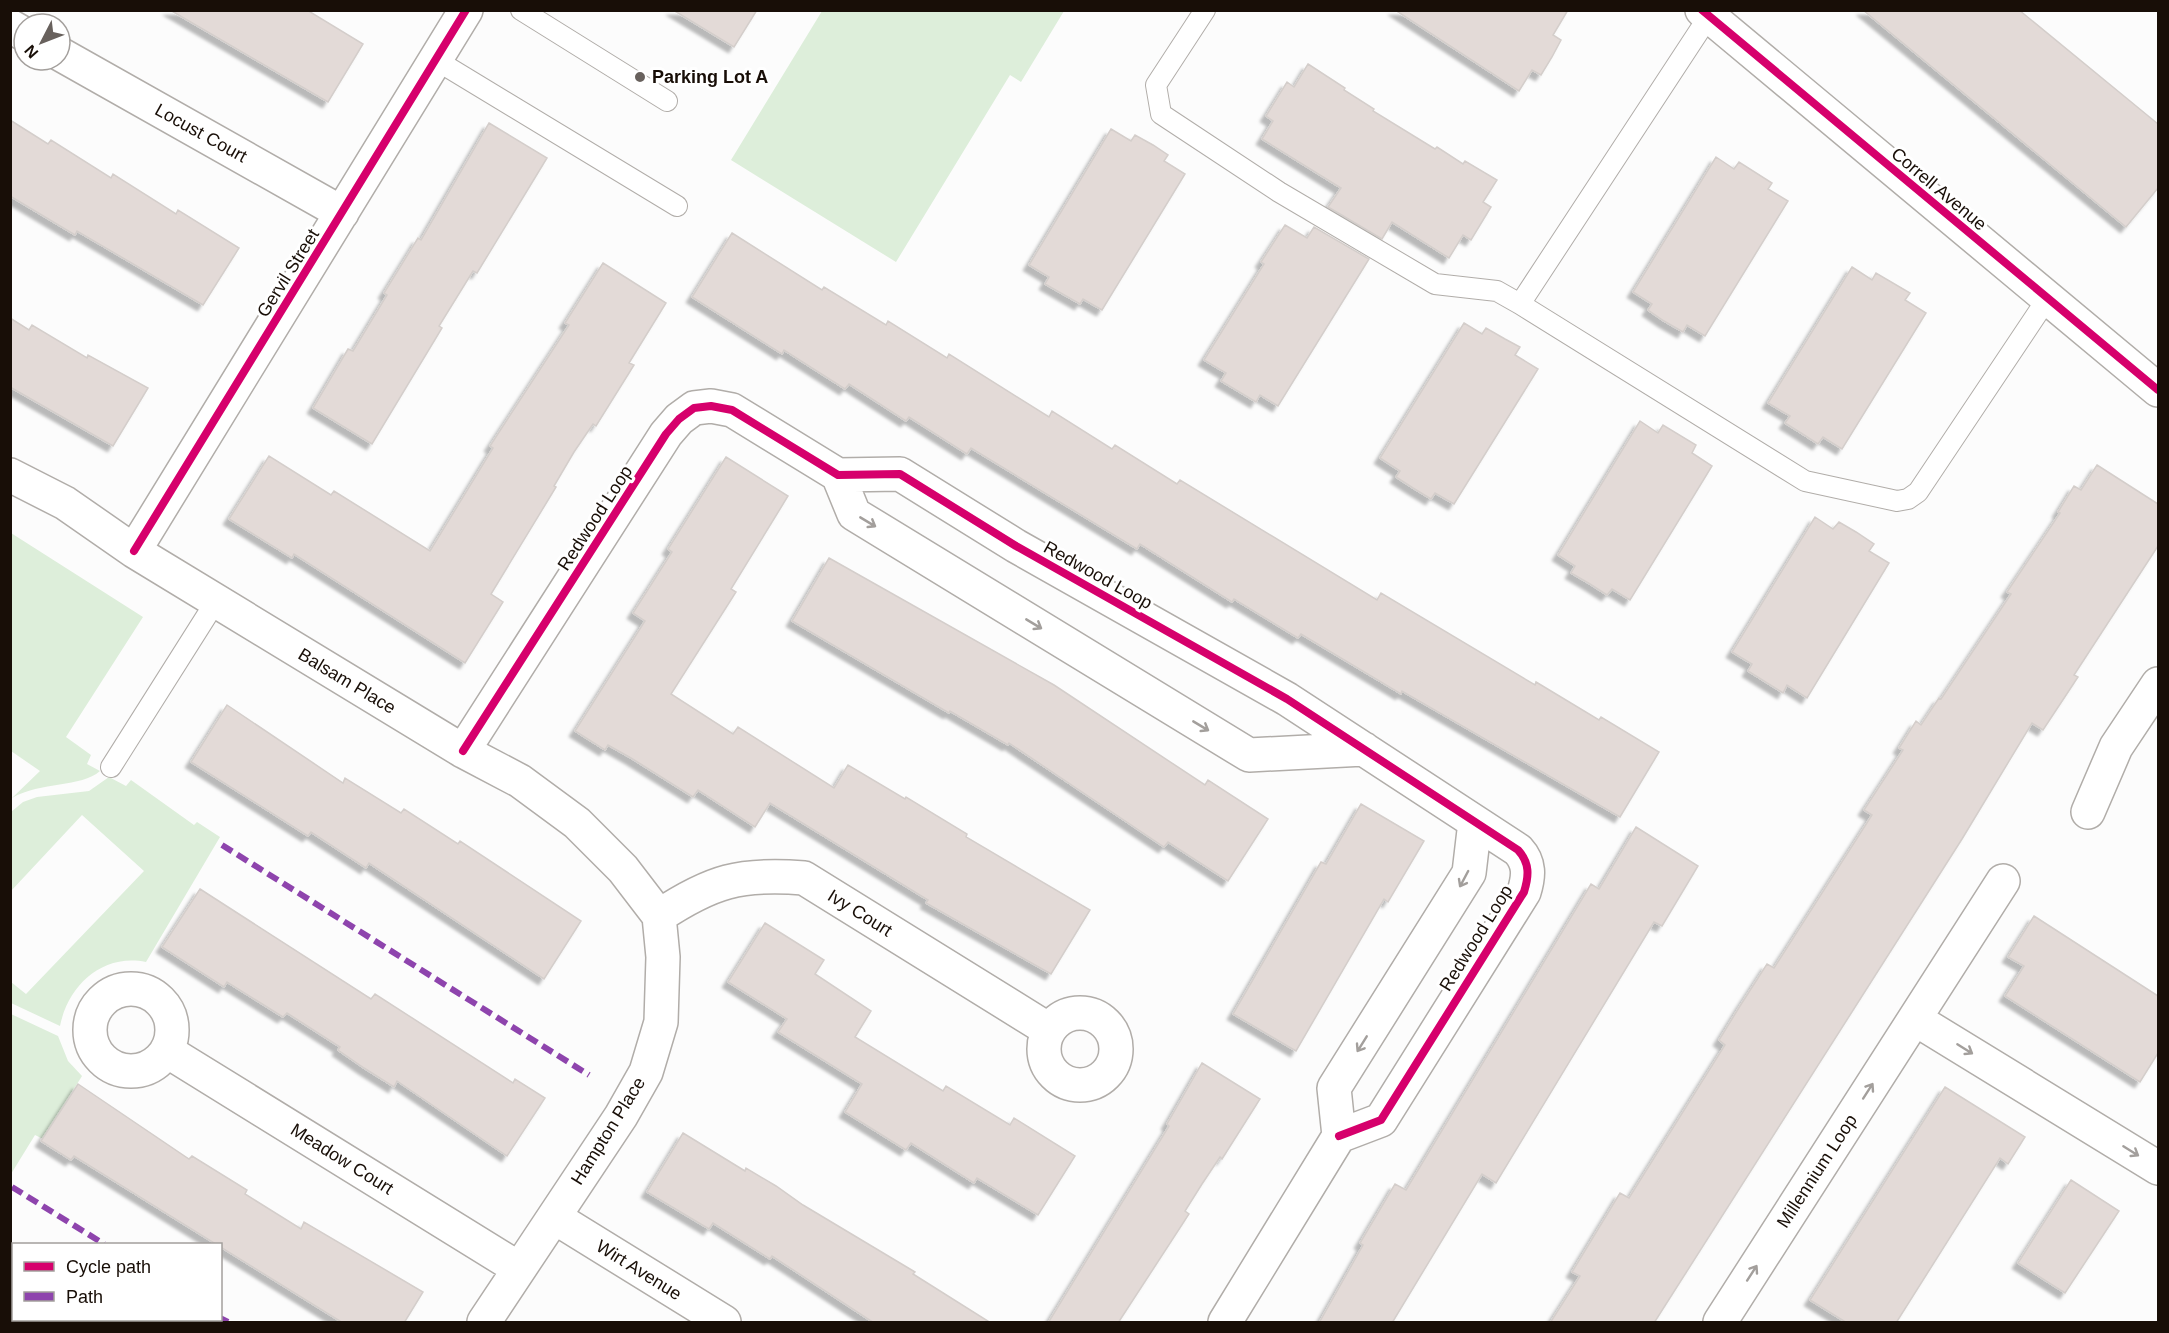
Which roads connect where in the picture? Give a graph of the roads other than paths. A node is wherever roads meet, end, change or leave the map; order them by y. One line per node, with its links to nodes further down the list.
1 (521, 10): 7 (lane)
2 (1205, 10): 11 (lane)
3 (465, 11): 5 (street, Gervil Street)
4 (1706, 13): 10 (street, Correll Avenue); 11 (lane)
5 (436, 60): 8 (lane); 9 (street, Gervil Street)
6 (72, 61): 9 (street, Locust Court)
7 (667, 101)
8 (676, 206)
9 (342, 213): 15 (street, Gervil Street)
10 (2047, 299): 11 (lane); 12 (street, Correll Avenue)
11 (1520, 304)
12 (2158, 390)
13 (10, 475): 15 (street, Balsam Place)
14 (838, 475): 18 (street, Redwood Loop); 18 (street, one-way to 18); 19 (street, Redwood Loop)
15 (134, 551): 16 (street, Balsam Place)
16 (216, 601): 19 (street, Balsam Place); 20 (lane)
17 (2158, 684): 21 (street)
18 (1364, 749): 22 (street, Redwood Loop)
19 (463, 751): 24 (street, Balsam Place)
20 (111, 767)
21 (2088, 812)
22 (1475, 822): 28 (street, one-way to 28); 28 (street, Redwood Loop)
23 (2003, 881): 25 (street, Millennium Loop)
24 (658, 916): 26 (street, Ivy Court); 30 (street, Hampton Place)
25 (1915, 1019): 29 (street, one-way to 29); 35 (street, Millennium Loop, one-way to 25)
26 (1049, 1030)
27 (166, 1051): 31 (street, Meadow Court)
28 (1339, 1136): 34 (street)
29 (2158, 1168)
30 (554, 1217): 31 (street, Hampton Place); 33 (street, Wirt Avenue)
31 (518, 1268): 32 (street, Hampton Place)
32 (484, 1323)
33 (724, 1323)
34 (1225, 1323)
35 (1720, 1323)

